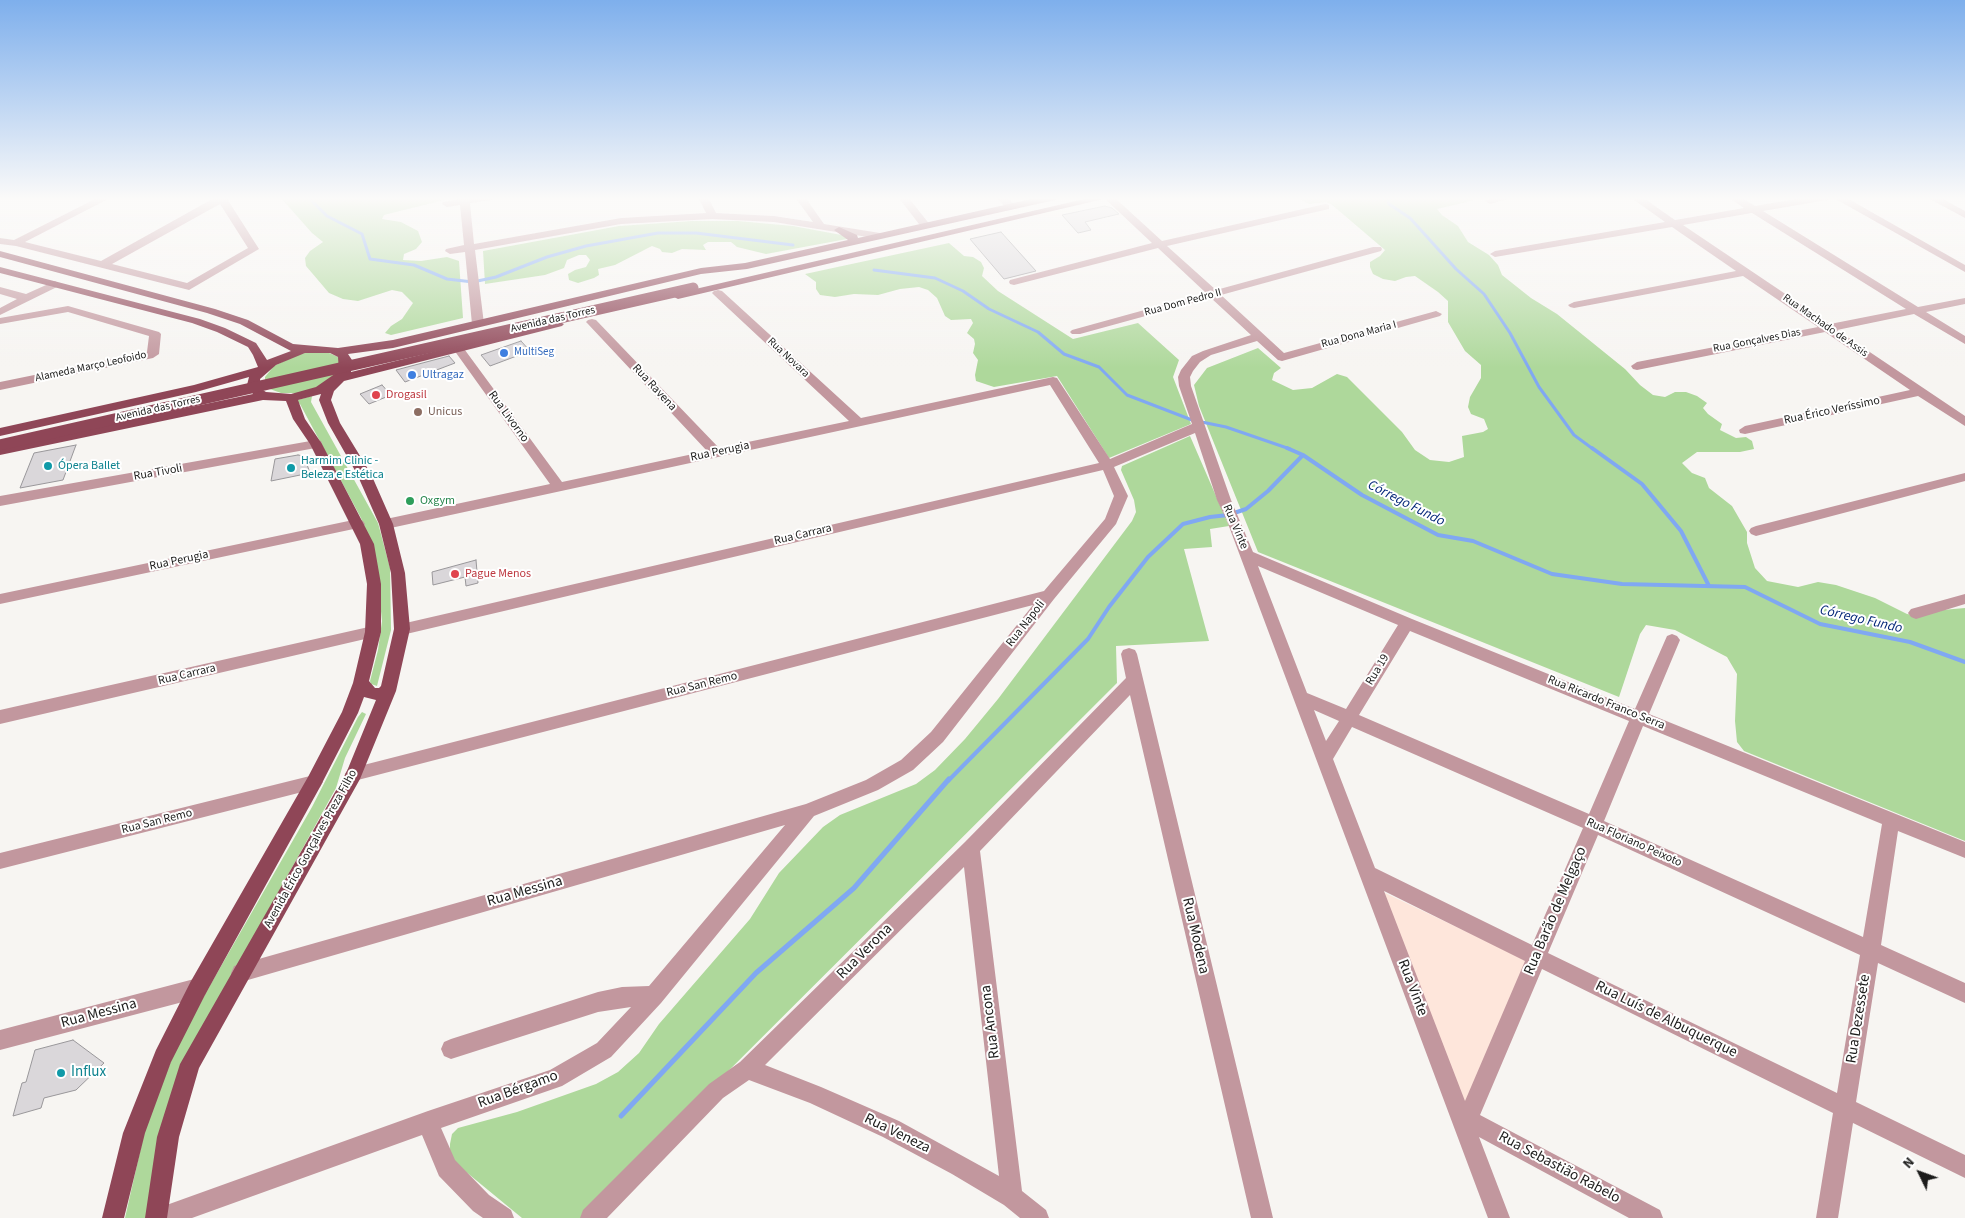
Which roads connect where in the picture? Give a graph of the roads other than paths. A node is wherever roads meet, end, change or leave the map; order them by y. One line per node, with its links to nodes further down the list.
1 (0, 254): 40 (main road)
2 (58, 254): 15 (street)
3 (122, 254): 15 (street)
4 (246, 254): 15 (street)
5 (470, 254): 34 (street)
6 (802, 254): 16 (main road, Avenida das Torres)
7 (859, 254): 14 (main road, Avenida das Torres)
8 (1124, 254): 20 (street)
9 (1168, 254): 25 (street)
10 (1359, 254): 25 (street, Rua Dom Pedro II)
11 (1719, 254): 19 (street, Rua Machado de Assis)
12 (1824, 254): 29 (street)
13 (1937, 254): 18 (street)
14 (854, 255): 22 (main road, Avenida das Torres); 39 (main road)
15 (102, 265)
16 (747, 266): 22 (main road, Avenida das Torres); 34 (main road)
17 (0, 270): 21 (main road)
18 (1965, 270)
19 (1746, 272): 28 (street); 35 (street, Rua Machado de Assis)
20 (1014, 282)
21 (55, 284): 26 (street); 43 (main road)
22 (691, 285): 54 (main road, Avenida das Torres); 56 (main road, Avenida das Torres, bridge)
23 (0, 290): 26 (street)
24 (718, 293): 49 (street, Rua Novara)
25 (1213, 294): 36 (street, Rua Dom Pedro II); 37 (street)
26 (26, 298): 30 (street)
27 (1965, 301): 29 (street, Rua Gonçalves Dias)
28 (1574, 305)
29 (1916, 311): 35 (street, Rua Gonçalves Dias); 38 (street)
30 (0, 312)
31 (1436, 314): 37 (street, Rua Dona Maria I)
32 (0, 321): 46 (street, Alameda Março Leofoido)
33 (592, 322): 58 (street, Rua Ravena)
34 (478, 324): 41 (main road)
35 (1827, 327): 42 (street, Rua Gonçalves Dias); 47 (street, Rua Machado de Assis)
36 (1076, 332)
37 (1260, 336): 51 (street, Rua Vinte)
38 (1965, 341)
39 (458, 348): 44 (main road); 61 (street, Rua Livorno)
40 (308, 349): 41 (main road); 43 (main road)
41 (332, 351): 44 (main road, Avenida Érico Gonçalves Preza Filho)
42 (1637, 366)
43 (262, 369): 48 (main road); 53 (main road)
44 (340, 378): 48 (main road); 64 (main road, Avenida Érico Gonçalves Preza Filho)
45 (1053, 381): 49 (street, Rua Perugia); 59 (street, Rua Napoli)
46 (0, 386)
47 (1919, 392): 50 (street, Rua Machado de Assis); 52 (street, Rua Érico Veríssimo)
48 (276, 397): 55 (main road); 57 (main road)
49 (858, 422): 58 (street, Rua Perugia)
50 (1965, 422)
51 (1198, 425): 59 (street, Rua Carrara); 66 (street, Rua Vinte)
52 (1745, 430)
53 (0, 432)
54 (0, 440)
55 (316, 444): 62 (street, Rua Tivoli); 63 (main road)
56 (0, 445)
57 (0, 451)
58 (716, 453): 61 (street, Rua Perugia)
59 (1107, 465): 67 (street, Rua Napoli); 72 (street, Rua Carrara)
60 (1965, 477): 65 (street)
61 (559, 487): 64 (street, Rua Perugia)
62 (0, 501)
63 (358, 524): 68 (street, Rua Perugia); 73 (main road)
64 (386, 524): 72 (main road, Avenida Érico Gonçalves Preza Filho)
65 (1756, 531)
66 (1247, 555): 71 (street, Rua Ricardo Franco Serra); 79 (street, Rua Vinte)
67 (1049, 595): 86 (street, Rua San Remo); 88 (street, Rua Napoli)
68 (0, 599)
69 (1965, 599): 70 (street)
70 (1916, 613)
71 (1407, 622): 81 (street, Rua Ricardo Franco Serra); 84 (street, Rua 19)
72 (402, 628): 78 (main road, Avenida Érico Gonçalves Preza Filho)
73 (373, 632): 77 (main road); 82 (street, Rua Carrara)
74 (1672, 640): 81 (street, Rua Barão de Melgaço)
75 (1129, 654): 76 (street, Rua Modena)
76 (1134, 680): 91 (street, Rua Verona); 115 (street, Rua Modena)
77 (361, 683): 78 (main road); 80 (main road)
78 (388, 690): 83 (main road, Avenida Érico Gonçalves Preza Filho)
79 (1301, 697): 84 (street, Rua Floriano Peixoto); 85 (street, Rua Vinte)
80 (350, 712): 83 (main road); 87 (main road)
81 (1639, 716): 89 (street, Rua Ricardo Franco Serra); 90 (street, Rua Barão de Melgaço)
82 (0, 717)
83 (377, 717): 86 (main road, Avenida Érico Gonçalves Preza Filho)
84 (1349, 718): 85 (street); 90 (street, Rua Floriano Peixoto)
85 (1324, 759): 94 (street, Rua Vinte)
86 (354, 774): 97 (main road, Avenida Érico Gonçalves Preza Filho)
87 (314, 782): 93 (street, Rua San Remo); 98 (main road)
88 (808, 811): 97 (street, Rua Messina); 100 (street, Rua Bérgamo)
89 (1891, 820): 92 (street, Rua Ricardo Franco Serra); 95 (street, Rua Dezessete)
90 (1593, 824): 95 (street, Rua Floriano Peixoto); 96 (street, Rua Barão de Melgaço)
91 (971, 848): 103 (street, Rua Verona); 108 (street, Rua Ancona)
92 (1965, 850)
93 (0, 861)
94 (1368, 874): 96 (street, Rua Luís de Albuquerque); 106 (street, Rua Vinte)
95 (1870, 950): 99 (street, Rua Floriano Peixoto); 104 (street, Rua Dezessete)
96 (1536, 957): 104 (street, Rua Luís de Albuquerque); 106 (street, Rua Barão de Melgaço)
97 (241, 973): 110 (main road, Avenida Érico Gonçalves Preza Filho)
98 (198, 988): 101 (street, Rua Messina); 109 (main road)
99 (1965, 993)
100 (654, 996): 102 (street); 105 (street, Rua Bérgamo)
101 (0, 1040)
102 (451, 1049)
103 (747, 1069): 108 (street, Rua Veneza); 113 (street, Rua Verona)
104 (1845, 1106): 107 (street, Rua Luís de Albuquerque); 118 (street, Rua Dezessete)
105 (428, 1122): 111 (street, Rua Bérgamo); 112 (street)
106 (1465, 1126): 116 (street, Rua Vinte); 117 (street, Rua Sebastião Rabelo)
107 (1965, 1167)
108 (1012, 1197): 114 (street, Rua Veneza)
109 (113, 1218)
110 (156, 1218)
111 (161, 1218)
112 (503, 1218)
113 (591, 1218)
114 (1038, 1218)
115 (1262, 1218)
116 (1499, 1218)
117 (1652, 1218)
118 (1827, 1218)

